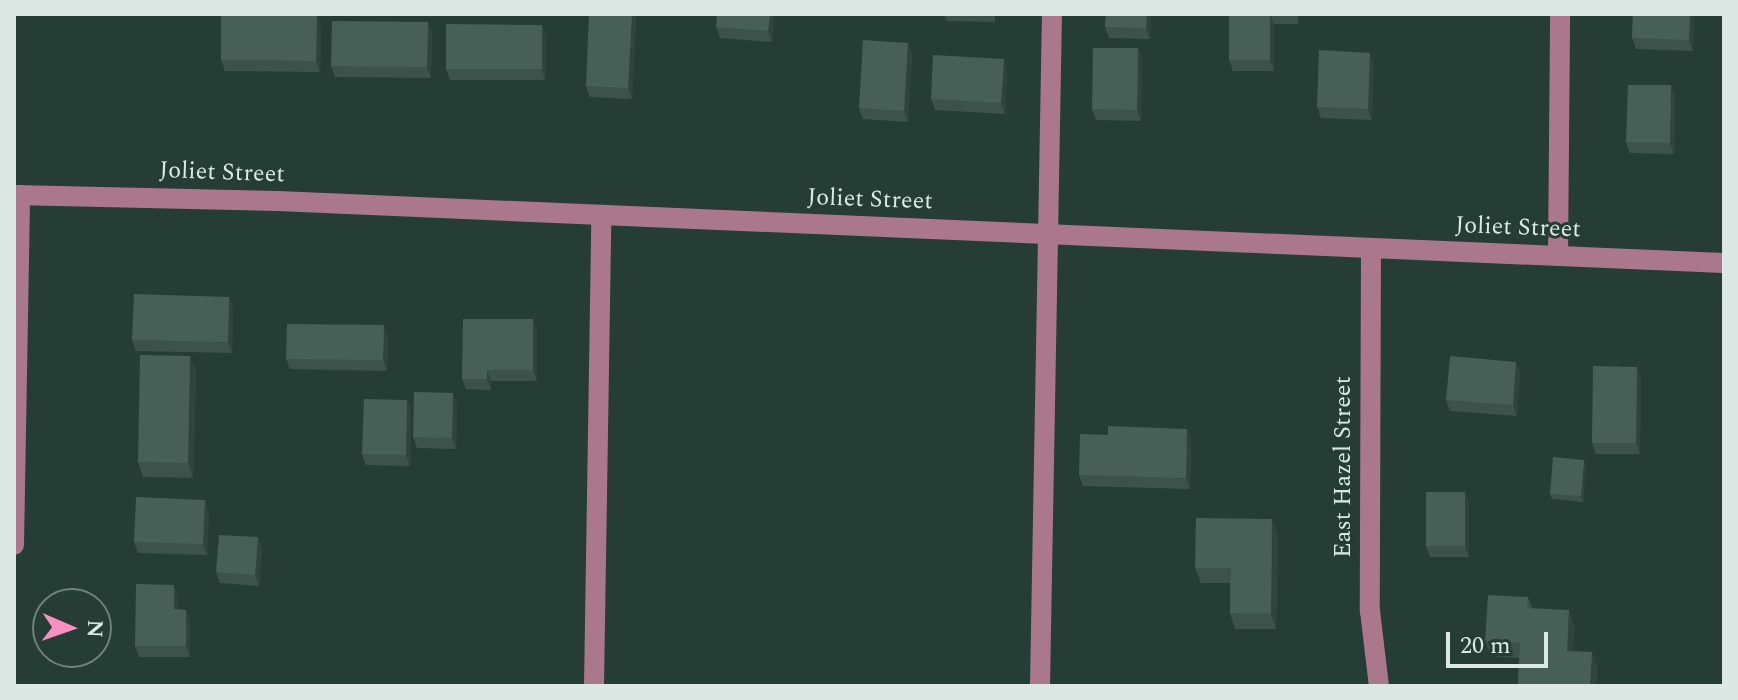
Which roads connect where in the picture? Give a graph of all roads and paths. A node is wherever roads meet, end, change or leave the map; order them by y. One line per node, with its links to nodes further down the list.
1 (1052, 14): 5 (street)
2 (1560, 14): 7 (street)
3 (17, 195): 4 (street, Joliet Street); 9 (street)
4 (601, 215): 5 (street, Joliet Street); 10 (street)
5 (1050, 234): 6 (street, Joliet Street); 11 (street)
6 (1371, 248): 7 (street, Joliet Street); 12 (street, East Hazel Street)
7 (1558, 256): 8 (street, Joliet Street)
8 (1724, 263)
9 (14, 545)
10 (594, 686)
11 (1040, 686)
12 (1379, 686)

